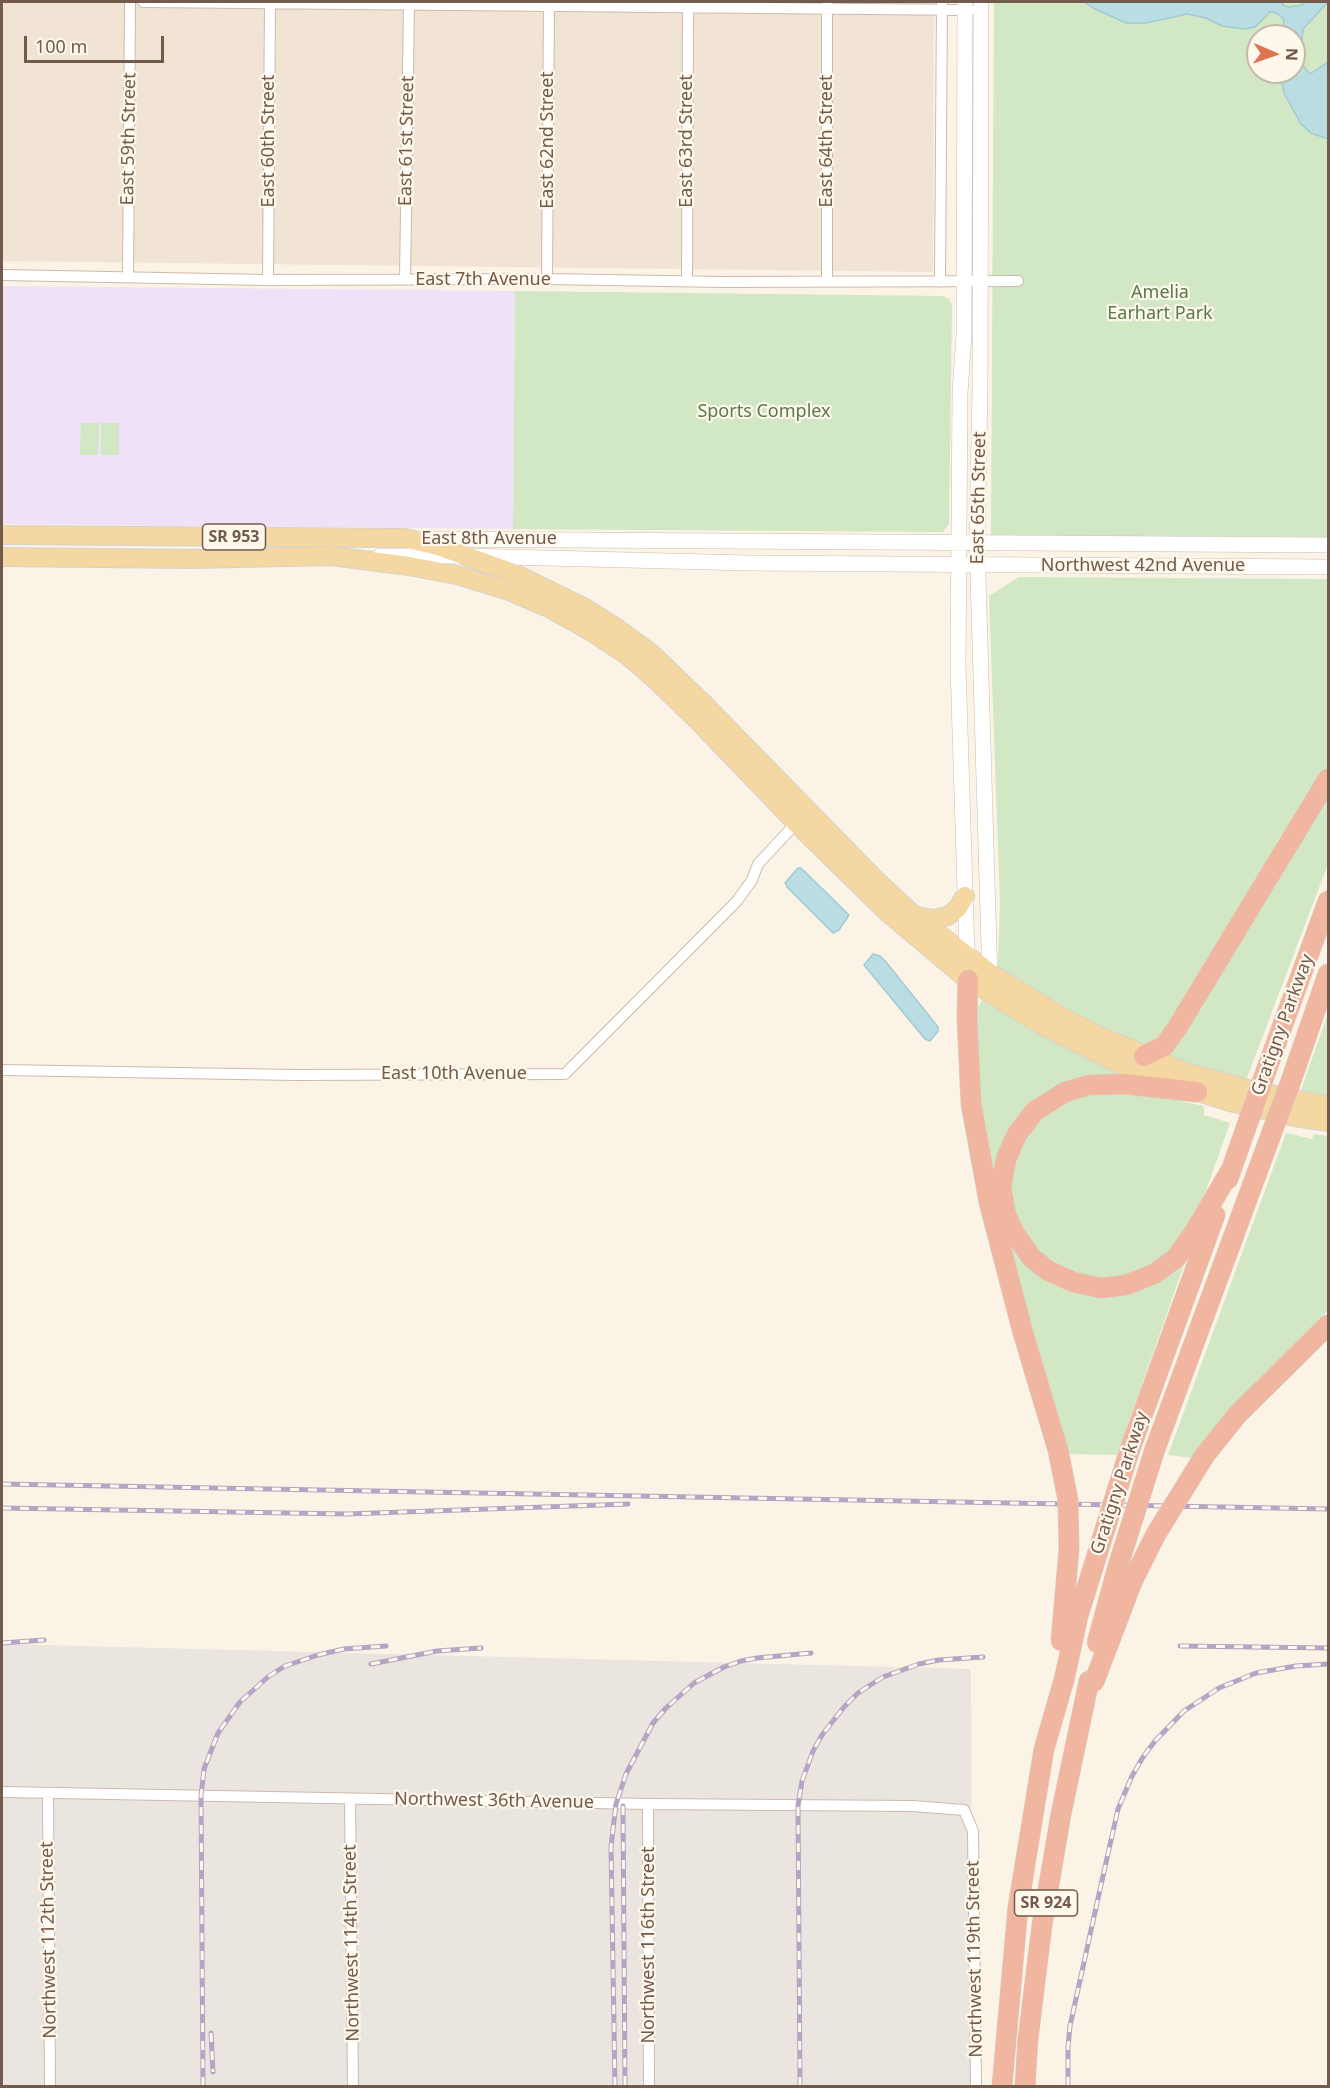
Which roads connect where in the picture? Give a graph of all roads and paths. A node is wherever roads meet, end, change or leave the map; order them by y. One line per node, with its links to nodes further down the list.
1 (130, 2): 12 (street, East 59th Street)
2 (143, 2): 3 (street)
3 (270, 2): 4 (street); 14 (street, East 60th Street)
4 (409, 3): 5 (street); 15 (street, East 61st Street)
5 (549, 4): 6 (street); 13 (street, East 62nd Street)
6 (688, 4): 7 (street); 19 (street, East 63rd Street)
7 (827, 5): 9 (street); 16 (street, East 64th Street)
8 (965, 5): 9 (street); 10 (street); 21 (main road, East 65th Street)
9 (942, 6): 20 (street)
10 (981, 6): 17 (main road, East 65th Street)
11 (2, 275): 12 (street, East 7th Avenue)
12 (128, 277): 14 (street, East 7th Avenue)
13 (547, 279): 15 (street, East 7th Avenue); 19 (street, East 7th Avenue)
14 (268, 280): 15 (street, East 7th Avenue)
15 (405, 280)
16 (827, 281): 19 (street, East 7th Avenue); 20 (street, East 7th Avenue)
17 (980, 281): 18 (street, East 7th Avenue); 21 (street, East 7th Avenue); 28 (main road, East 65th Street)
18 (1018, 281)
19 (687, 282)
20 (940, 282): 21 (street, East 7th Avenue)
21 (964, 282): 27 (main road, East 65th Street)
22 (2, 535): 23 (main road, East 8th Avenue / SR 953)
23 (62, 536): 24 (main road, East 8th Avenue / SR 953); 34 (main road)
24 (271, 537): 25 (main road, East 8th Avenue / SR 953); 33 (main road)
25 (405, 538): 26 (main road, East 8th Avenue / SR 953); 31 (main road)
26 (748, 541): 27 (main road, East 8th Avenue / SR 953); 35 (main road)
27 (958, 542): 28 (main road, East 8th Avenue / SR 953); 36 (main road, East 65th Street)
28 (977, 542): 29 (main road, Northwest 42nd Avenue / SR 953); 37 (main road, East 65th Street)
29 (1329, 545)
30 (332, 556): 31 (main road, East 8th Avenue / SR 953); 33 (main road, East 8th Avenue / SR 953); 40 (main road)
31 (466, 556): 35 (main road, East 8th Avenue / SR 953); 40 (main road)
32 (2, 557): 34 (main road, East 8th Avenue / SR 953)
33 (270, 557): 34 (main road, East 8th Avenue / SR 953)
34 (62, 558)
35 (748, 563): 36 (main road, East 8th Avenue / SR 953)
36 (958, 564): 37 (main road, Northwest 42nd Avenue / SR 953); 41 (main road, East 65th Street)
37 (978, 565): 38 (main road, Northwest 42nd Avenue / SR 953); 45 (main road, East 65th Street)
38 (1329, 567)
39 (1329, 779): 49 (highway)
40 (802, 817): 43 (main road); 47 (main road); 50 (street, East 10th Avenue)
41 (965, 896): 43 (main road); 44 (main road, East 65th Street)
42 (1329, 901): 54 (highway, Gratigny Parkway, bridge)
43 (915, 916): 44 (main road)
44 (967, 955): 45 (main road); 47 (main road, East 65th Street)
45 (990, 973): 48 (main road, East 65th Street); 49 (main road)
46 (1329, 974): 57 (highway, Gratigny Parkway, bridge)
47 (968, 980): 48 (main road); 56 (highway, bridge)
48 (991, 994): 51 (main road)
49 (1144, 1056): 52 (main road)
50 (2, 1070)
51 (1197, 1092): 53 (main road); 54 (highway)
52 (1329, 1106)
53 (1329, 1122)
54 (1232, 1168): 56 (highway, Gratigny Parkway, bridge)
55 (1329, 1324): 57 (highway, bridge)
56 (1059, 1680): 67 (highway, Gratigny Parkway / SR 924)
57 (1091, 1682): 68 (highway, SR 924)
58 (2, 1792): 59 (street, Northwest 36th Avenue)
59 (48, 1793): 60 (street, Northwest 36th Avenue); 63 (street, Northwest 112th Street)
60 (350, 1799): 61 (street, Northwest 36th Avenue); 64 (street, Northwest 114th Street)
61 (648, 1804): 62 (street, Northwest 36th Avenue); 65 (street, Northwest 116th Street)
62 (973, 1831): 66 (street, Northwest 119th Street)
63 (50, 2086)
64 (353, 2086)
65 (649, 2086)
66 (976, 2086)
67 (1002, 2086)
68 (1025, 2086)

